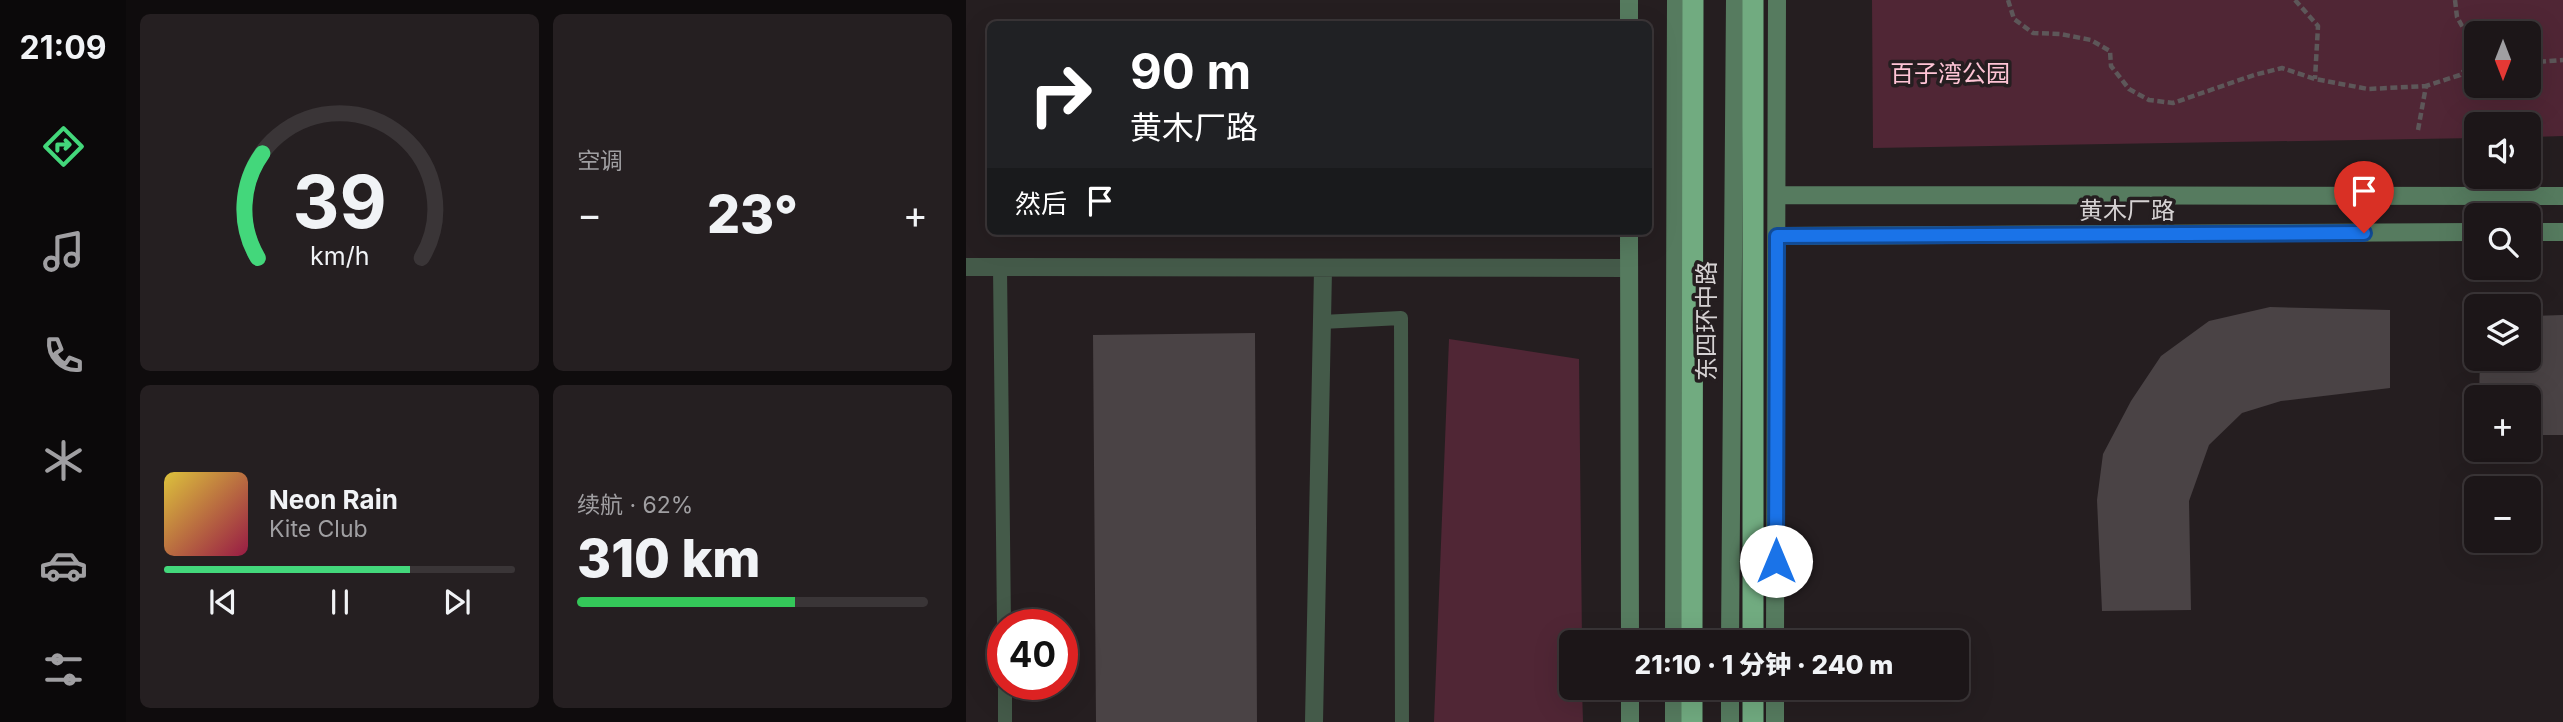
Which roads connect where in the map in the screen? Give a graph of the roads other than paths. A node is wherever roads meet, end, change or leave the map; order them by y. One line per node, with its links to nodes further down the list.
1 (1629, 0): 7 (main road)
2 (1676, 0): 22 (main road, 东四环中路)
3 (1693, 0): 23 (highway, 东四环中路)
4 (1735, 0): 24 (main road, 东四环中路)
5 (1753, 0): 25 (highway, 东四环中路)
6 (1777, 0): 8 (main road)
7 (1629, 21)
8 (1777, 195): 9 (main road); 14 (main road)
9 (2563, 196)
10 (2464, 232): 14 (main road, 黄木厂路)
11 (2541, 232): 12 (main road)
12 (2563, 232)
13 (1629, 235): 17 (main road)
14 (1777, 236): 26 (main road)
15 (966, 267): 16 (street)
16 (1000, 268): 18 (street); 20 (lane)
17 (1629, 268): 18 (street); 21 (main road)
18 (1323, 270): 19 (street)
19 (1322, 321): 35 (street); 36 (lane)
20 (1004, 609)
21 (1630, 630)
22 (1674, 630)
23 (1692, 630)
24 (1730, 630)
25 (1753, 630)
26 (1775, 630)
27 (1004, 700): 34 (lane)
28 (1630, 700): 37 (main road)
29 (1674, 700): 38 (main road)
30 (1692, 700): 39 (highway)
31 (1730, 700): 40 (main road)
32 (1753, 700): 41 (highway)
33 (1775, 700): 42 (main road)
34 (1005, 722)
35 (1314, 722)
36 (1402, 722)
37 (1630, 722)
38 (1674, 722)
39 (1692, 722)
40 (1730, 722)
41 (1753, 722)
42 (1775, 722)

